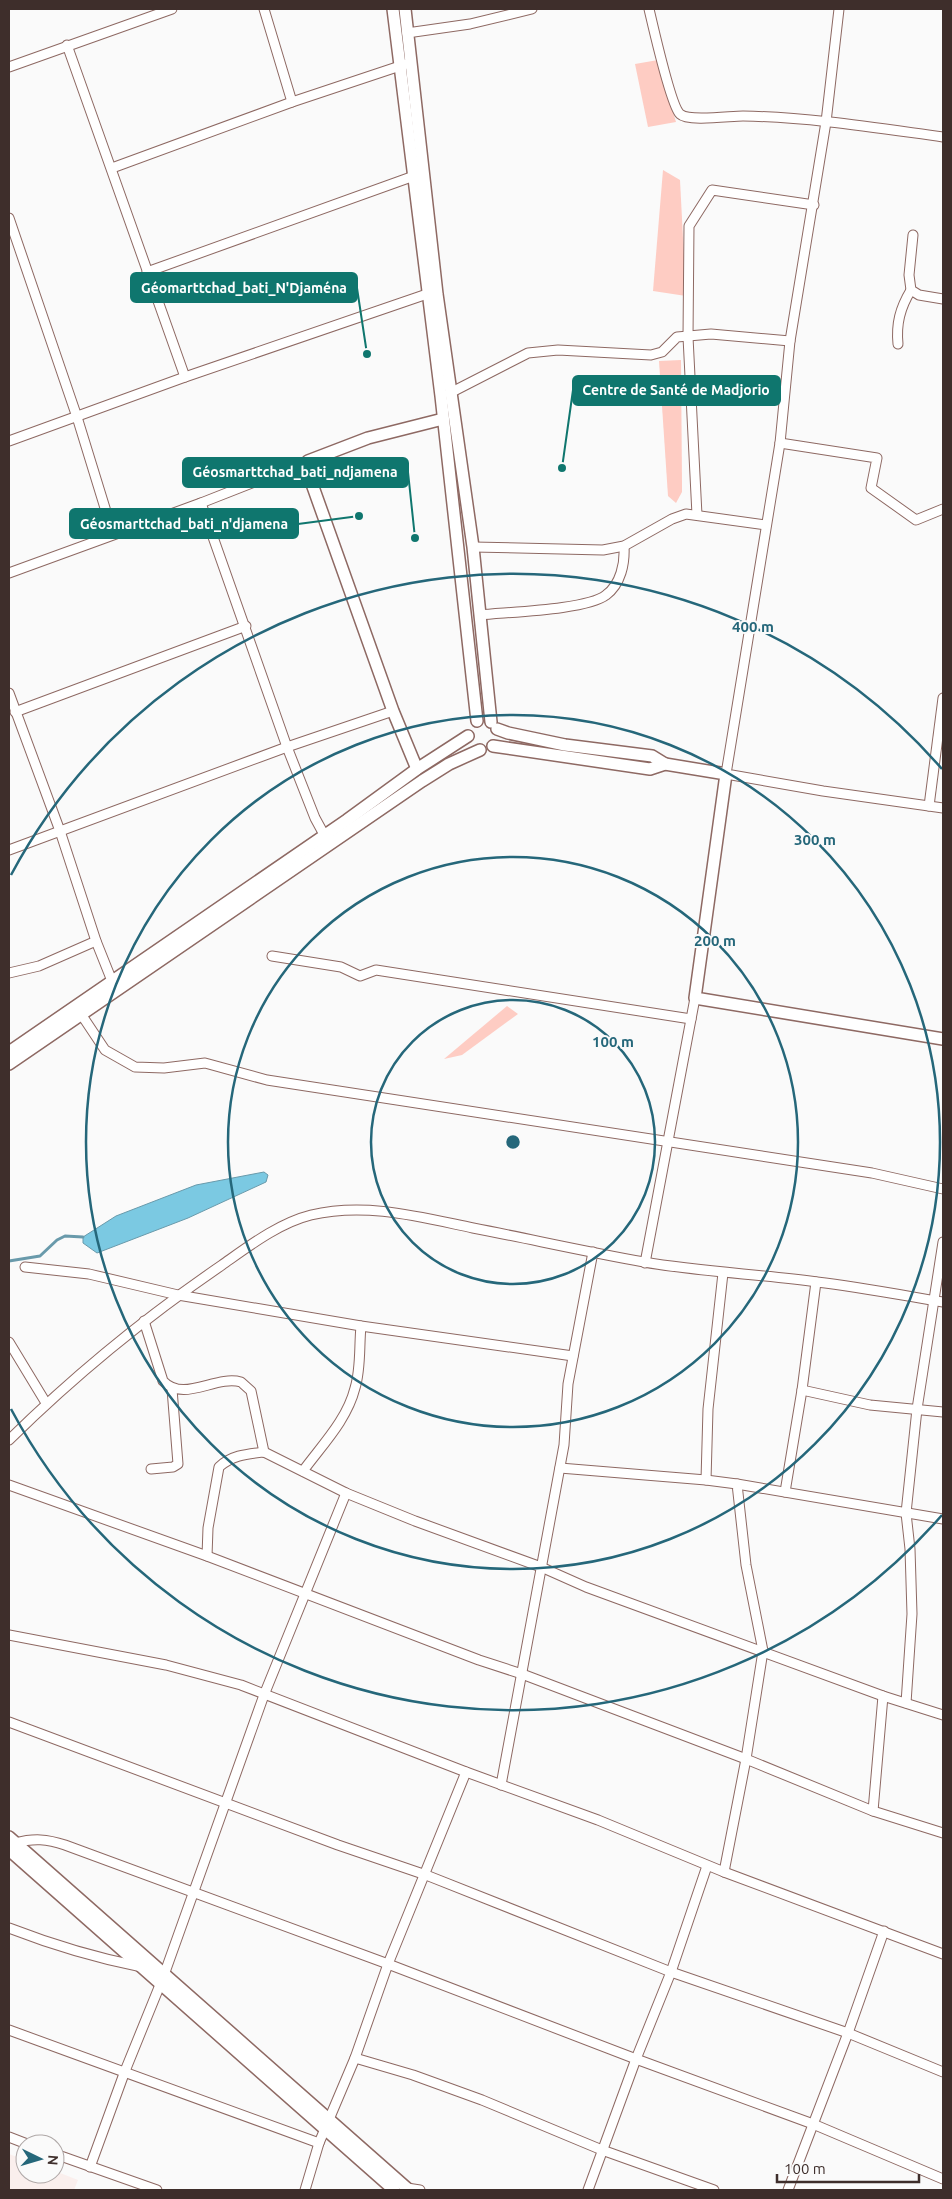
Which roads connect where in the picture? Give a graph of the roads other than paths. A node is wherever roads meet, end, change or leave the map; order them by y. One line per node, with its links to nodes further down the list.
1 (172, 9): 9 (street)
2 (264, 9): 12 (street)
3 (393, 9): 10 (street)
4 (404, 9): 8 (street)
5 (532, 9): 8 (street)
6 (648, 9): 13 (street)
7 (838, 9): 13 (street)
8 (407, 33): 10 (street)
9 (67, 44): 11 (street); 15 (street)
10 (406, 64): 12 (street); 16 (street); 28 (street)
11 (9, 66)
12 (292, 102): 15 (street)
13 (826, 122): 14 (street); 17 (street)
14 (943, 137)
15 (112, 168): 20 (street)
16 (414, 176): 20 (street); 22 (street)
17 (814, 204): 24 (street); 25 (street)
18 (9, 218): 29 (street)
19 (913, 235): 21 (street)
20 (146, 272): 27 (street)
21 (911, 290): 23 (street); 26 (street)
22 (427, 294): 27 (street); 30 (street)
23 (943, 299)
24 (688, 337): 25 (street); 28 (street); 36 (street)
25 (790, 341): 32 (street)
26 (898, 344)
27 (185, 378): 29 (street)
28 (450, 393): 40 (street)
29 (77, 417): 31 (street); 38 (street)
30 (443, 419): 33 (street); 48 (street)
31 (9, 441)
32 (780, 443): 35 (street); 37 (street)
33 (308, 461): 34 (street); 46 (street)
34 (201, 504): 38 (street); 43 (street)
35 (943, 509)
36 (697, 515): 37 (street); 39 (street)
37 (766, 525): 56 (street)
38 (113, 534): 41 (street)
39 (624, 546): 40 (street); 42 (street)
40 (473, 547): 42 (street)
41 (9, 573)
42 (480, 615): 49 (street)
43 (246, 626): 47 (street); 52 (street)
44 (9, 693): 47 (street)
45 (943, 698): 57 (street)
46 (393, 711): 52 (street); 55 (street)
47 (16, 712): 59 (street)
48 (478, 721): 49 (street); 50 (street)
49 (494, 725): 51 (street); 54 (street)
50 (468, 736): 53 (street); 55 (street)
51 (493, 746): 53 (street); 54 (street)
52 (287, 747): 59 (street); 60 (street)
53 (480, 750): 60 (street)
54 (665, 764): 56 (street)
55 (417, 769): 60 (street)
56 (726, 774): 57 (street); 66 (street)
57 (929, 806): 58 (street)
58 (943, 808)
59 (60, 831): 61 (street); 62 (street)
60 (327, 840): 65 (street); 67 (street)
61 (9, 850)
62 (96, 941): 64 (street); 65 (street)
63 (272, 956): 68 (street)
64 (9, 973)
65 (112, 981): 70 (street)
66 (695, 998): 68 (street); 69 (street)
67 (80, 1014): 71 (street); 72 (street)
68 (691, 1019): 72 (street)
69 (943, 1039)
70 (9, 1052)
71 (9, 1064)
72 (668, 1142): 73 (street); 76 (street)
73 (943, 1189)
74 (943, 1242): 81 (street)
75 (593, 1252): 76 (street); 80 (street); 85 (street)
76 (646, 1262): 78 (street)
77 (25, 1267): 80 (street)
78 (724, 1273): 79 (street); 96 (street)
79 (816, 1282): 81 (street); 87 (street)
80 (178, 1295): 82 (street); 83 (street)
81 (939, 1301): 89 (street)
82 (144, 1321): 86 (street); 88 (street)
83 (361, 1326): 85 (street); 95 (street)
84 (9, 1343): 88 (street)
85 (573, 1356): 93 (street)
86 (172, 1389): 92 (street); 94 (street)
87 (802, 1390): 89 (street); 99 (street)
88 (46, 1403): 91 (street)
89 (917, 1408): 90 (street); 101 (street)
90 (943, 1412)
91 (9, 1440)
92 (264, 1452): 95 (street); 103 (street)
93 (560, 1468): 96 (street); 104 (street)
94 (151, 1469)
95 (303, 1471): 100 (street)
96 (706, 1480): 97 (street)
97 (737, 1484): 99 (street); 107 (street)
98 (9, 1485): 103 (street)
99 (785, 1492): 101 (street)
100 (346, 1493): 104 (street); 105 (street)
101 (906, 1513): 102 (street); 111 (street)
102 (943, 1519)
103 (207, 1556): 105 (street)
104 (541, 1567): 107 (street); 108 (street)
105 (306, 1593): 108 (street); 109 (street)
106 (9, 1635): 109 (street)
107 (763, 1651): 110 (street); 114 (street)
108 (522, 1674): 114 (street); 116 (street)
109 (264, 1695): 115 (street); 117 (street)
110 (883, 1696): 111 (street); 118 (street)
111 (906, 1703): 112 (street)
112 (943, 1715)
113 (9, 1722): 117 (street)
114 (746, 1759): 118 (street); 122 (street)
115 (466, 1772): 116 (street); 123 (street)
116 (501, 1785): 121 (street)
117 (226, 1802): 123 (street); 124 (street)
118 (873, 1811): 119 (street)
119 (943, 1833)
120 (11, 1843): 124 (street); 129 (street); 131 (street)
121 (707, 1866): 122 (street); 130 (street)
122 (724, 1872): 126 (street)
123 (426, 1875): 128 (street); 130 (street)
124 (193, 1893): 128 (street); 131 (street)
125 (9, 1928): 129 (street)
126 (884, 1932): 127 (street); 133 (street)
127 (943, 1954)
128 (388, 1964): 134 (street); 135 (street)
129 (142, 1967): 131 (street)
130 (671, 1972): 133 (street); 135 (street)
131 (162, 1979): 136 (street); 139 (street)
132 (9, 2030): 136 (street)
133 (848, 2033): 137 (street); 138 (street)
134 (356, 2058): 139 (street); 141 (street)
135 (636, 2059): 138 (street); 141 (street)
136 (125, 2071): 140 (street); 143 (street)
137 (943, 2072)
138 (812, 2124): 144 (street); 152 (street)
139 (328, 2125): 140 (street); 145 (street); 148 (street)
140 (319, 2143): 147 (street)
141 (602, 2150): 150 (street); 151 (street)
142 (65, 2158): 143 (street)
143 (90, 2167): 146 (street)
144 (943, 2179)
145 (408, 2189): 149 (street)
146 (157, 2190)
147 (305, 2190)
148 (394, 2190)
149 (420, 2190)
150 (588, 2190)
151 (714, 2190)
152 (788, 2190)

